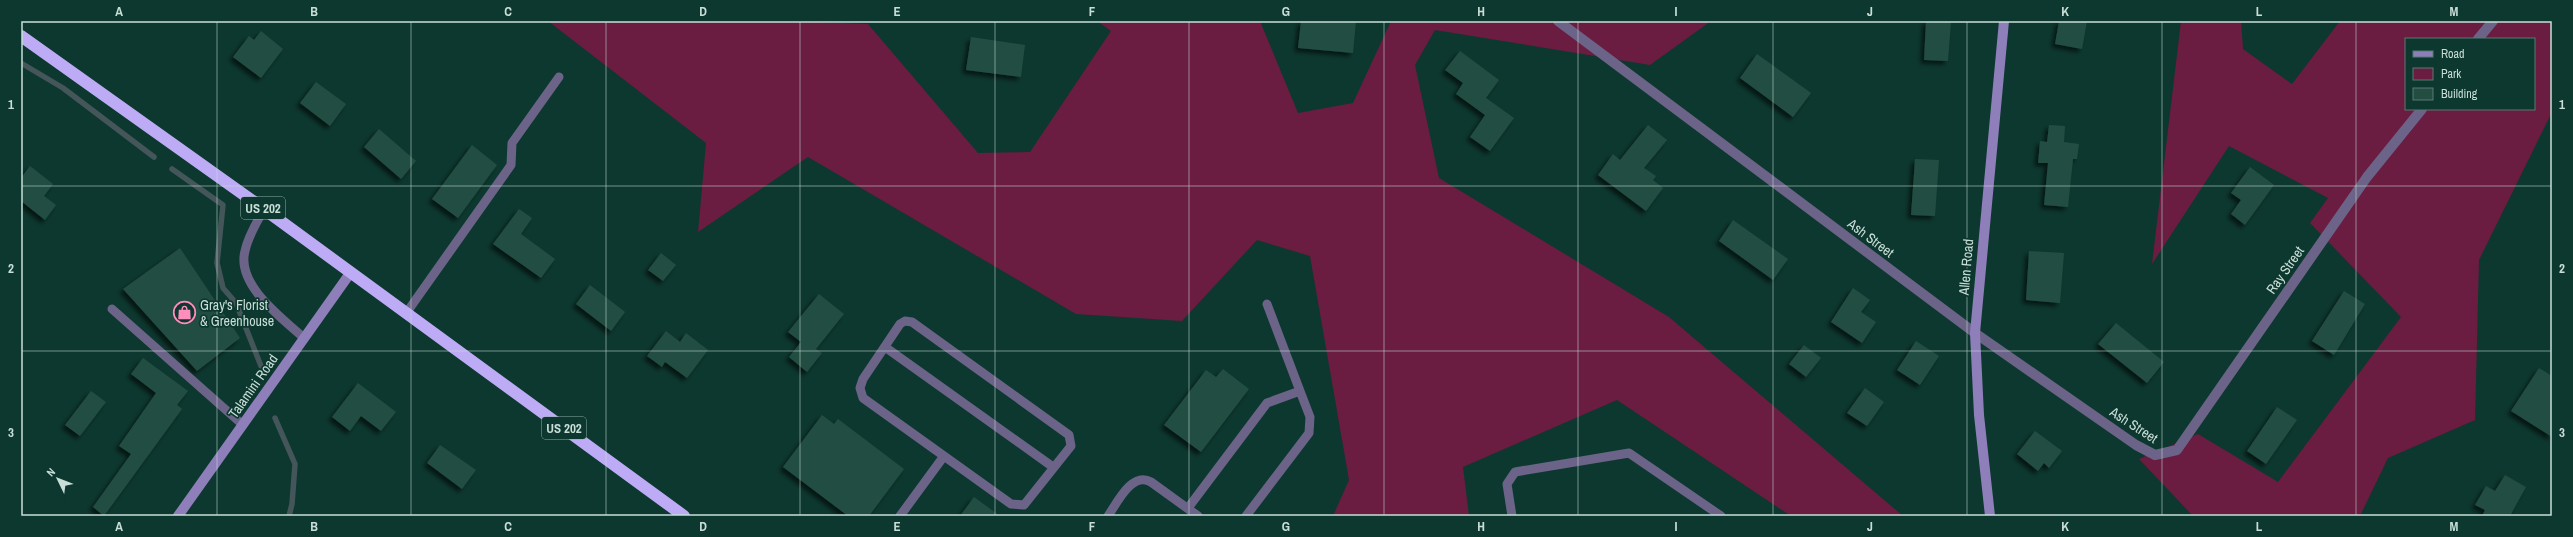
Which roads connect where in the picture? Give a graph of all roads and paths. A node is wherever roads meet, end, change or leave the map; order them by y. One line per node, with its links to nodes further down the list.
1 (1558, 21): 13 (street, Ash Street)
2 (2004, 21): 13 (street, Allen Road)
3 (2493, 21): 5 (street)
4 (21, 36): 8 (highway, US 202)
5 (2479, 38)
6 (559, 78): 12 (lane)
7 (2421, 110): 18 (street, Ray Street)
8 (264, 209): 9 (highway, US 202); 14 (lane)
9 (351, 272): 12 (highway, US 202); 14 (street, Talamini Road)
10 (1267, 304): 16 (lane)
11 (112, 309): 17 (lane)
12 (406, 312): 23 (highway, US 202)
13 (1974, 333): 18 (street, Ash Street); 30 (street, Allen Road)
14 (304, 338): 17 (street, Talamini Road)
15 (885, 347): 19 (lane); 20 (lane); 20 (lane)
16 (1300, 391): 21 (lane); 27 (lane)
17 (243, 425): 22 (street, Talamini Road)
18 (2177, 450)
19 (944, 456): 20 (lane); 24 (lane)
20 (1053, 467)
21 (1188, 508): 25 (lane); 26 (lane)
22 (178, 516)
23 (684, 516)
24 (900, 516)
25 (1108, 516)
26 (1198, 516)
27 (1246, 516)
28 (1512, 516): 29 (lane)
29 (1721, 516)
30 (1990, 516)

